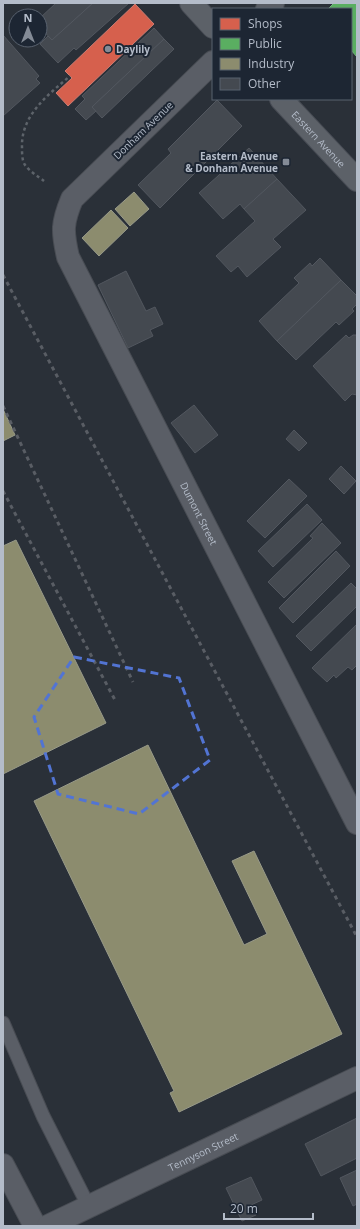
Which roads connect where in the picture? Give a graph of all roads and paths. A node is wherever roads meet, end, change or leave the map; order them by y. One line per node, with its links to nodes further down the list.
1 (191, 3): 2 (main road)
2 (212, 26)
3 (212, 63): 8 (street, Donham Avenue)
4 (70, 76): 7 (path)
5 (282, 100): 6 (main road, Eastern Avenue)
6 (357, 180)
7 (44, 181)
8 (72, 199): 9 (street, Dumont Street)
9 (357, 823)
10 (3, 1023): 13 (lane)
11 (357, 1078): 13 (street, Tennyson Street)
12 (3, 1165): 14 (street)
13 (89, 1207): 15 (street, Tennyson Street)
14 (34, 1226)
15 (48, 1226)

